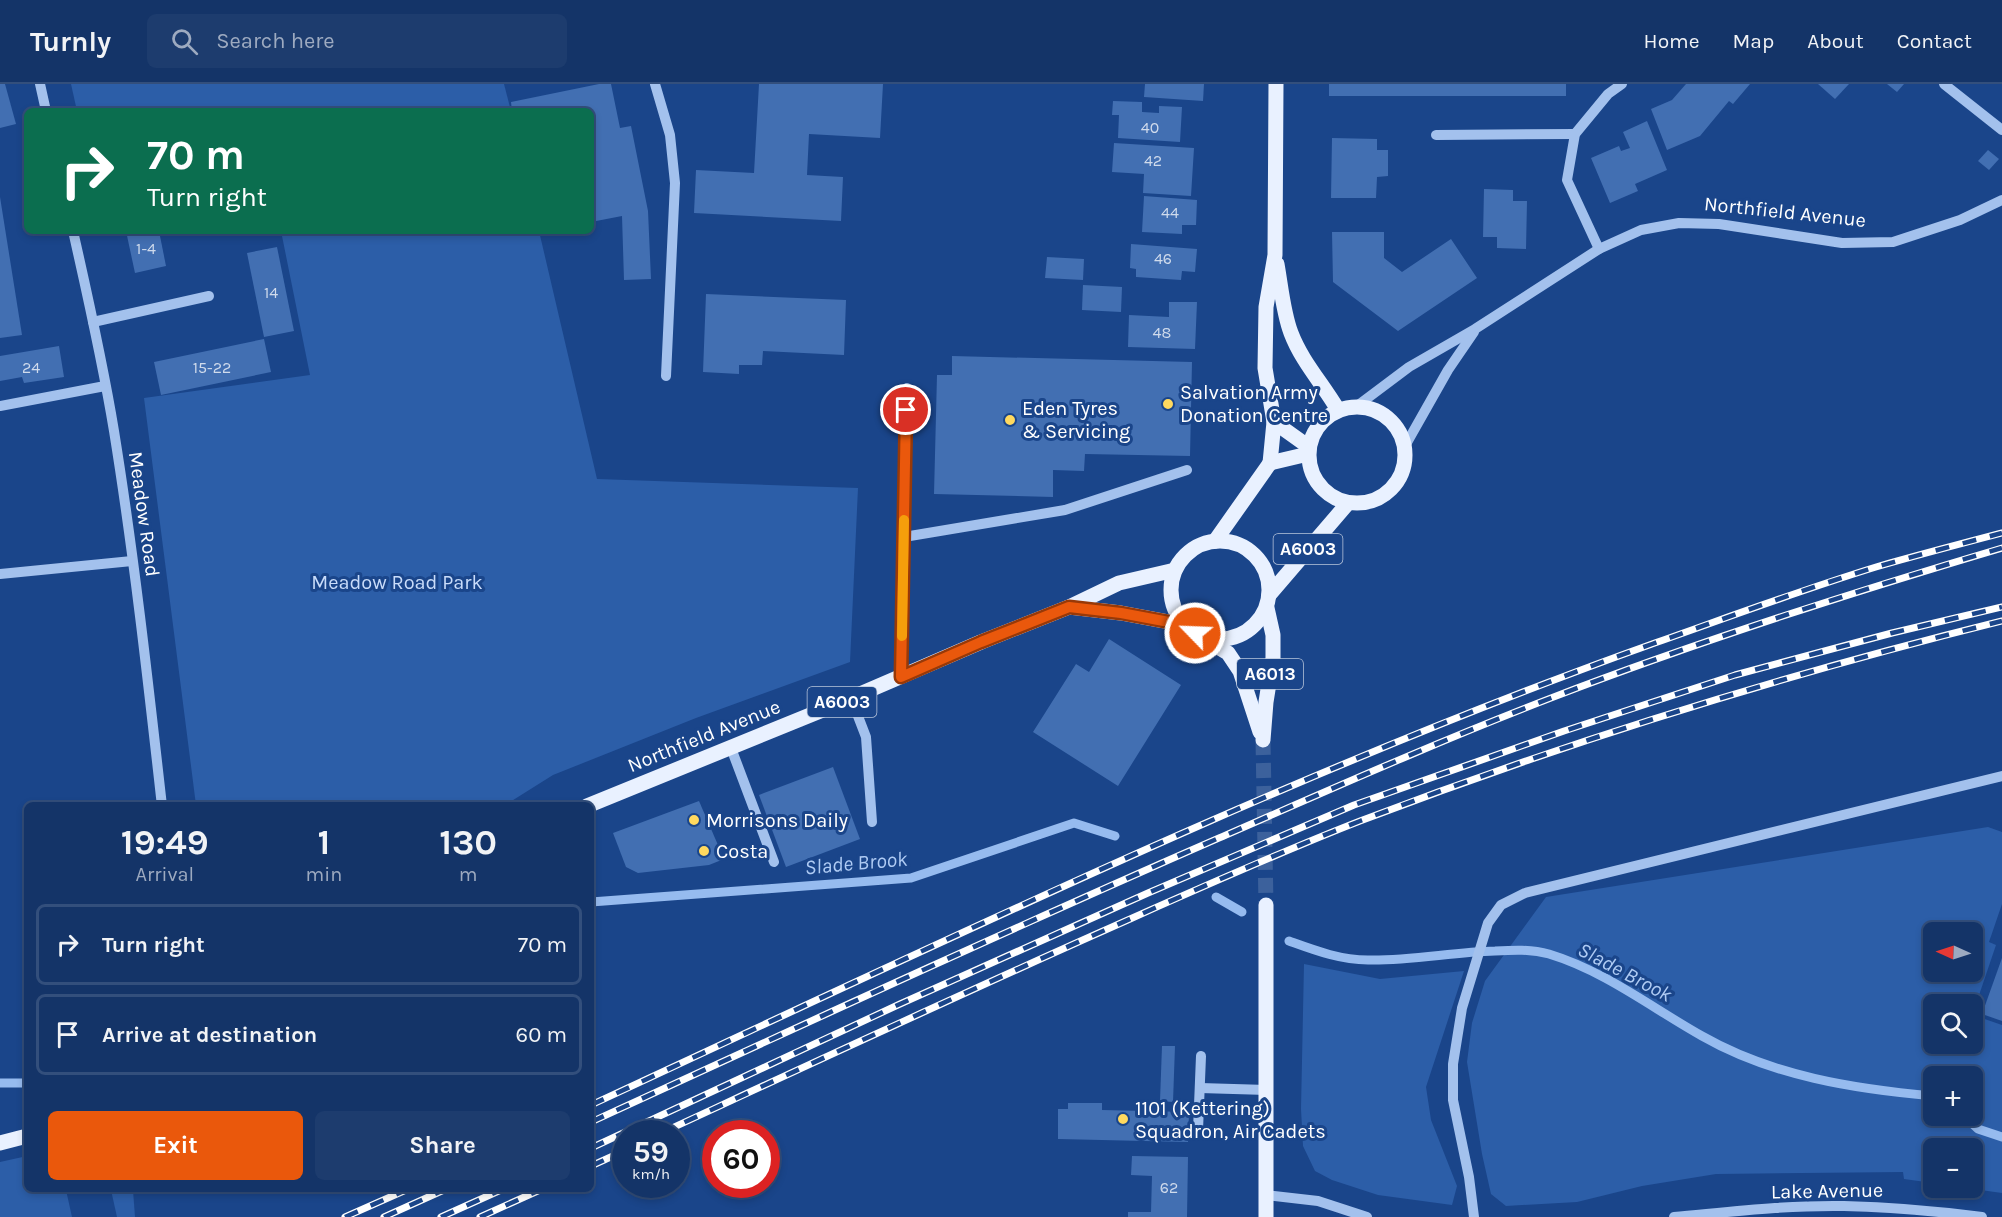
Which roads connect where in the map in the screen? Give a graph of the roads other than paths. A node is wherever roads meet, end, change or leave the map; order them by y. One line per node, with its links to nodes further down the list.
1 (40, 84): 6 (street)
2 (656, 84): 17 (street)
3 (1276, 84): 13 (main road)
4 (1622, 84): 8 (street)
5 (1944, 84): 7 (street)
6 (45, 108)
7 (2002, 130)
8 (1575, 134): 9 (street); 12 (street)
9 (1436, 135)
10 (2002, 200): 12 (street, Northfield Avenue)
11 (74, 234): 15 (street, Meadow Road)
12 (1599, 249): 16 (street, Northfield Avenue)
13 (1275, 255): 22 (main road); 23 (main road)
14 (209, 296): 15 (street)
15 (93, 322): 18 (street, Meadow Road)
16 (1475, 329): 21 (street, Northfield Avenue); 24 (street, Northfield Avenue)
17 (666, 376)
18 (105, 386): 20 (street); 31 (street, Meadow Road)
19 (907, 388): 29 (street)
20 (0, 406)
21 (1357, 406): 22 (main road); 24 (main road)
22 (1338, 410): 25 (main road)
23 (1274, 422): 25 (main road); 26 (main road)
24 (1405, 446): 28 (main road)
25 (1309, 450): 26 (main road); 28 (main road)
26 (1270, 463): 30 (main road)
27 (1187, 470): 29 (street)
28 (1348, 503): 34 (main road, A6003)
29 (904, 537): 37 (street)
30 (1215, 540): 32 (main road); 34 (main road, A6003)
31 (132, 561): 33 (street); 41 (street, Meadow Road)
32 (1175, 570): 35 (main road, Northfield Avenue / A6003); 36 (main road)
33 (0, 574)
34 (1268, 602): 36 (main road, A6003); 36 (main road, A6013)
35 (1069, 607): 36 (main road, Northfield Avenue / A6003); 37 (main road, Northfield Avenue / A6003)
36 (1190, 629)
37 (901, 677): 38 (main road, Northfield Avenue / A6003)
38 (851, 698): 39 (main road, Northfield Avenue / A6003); 43 (street)
39 (731, 748): 42 (main road, Northfield Avenue / A6003); 44 (street)
40 (2002, 776): 55 (street)
41 (162, 802)
42 (594, 803)
43 (872, 822)
44 (774, 862)
45 (1266, 905): 48 (main road)
46 (1201, 1056): 47 (street)
47 (1200, 1088): 48 (street); 49 (street)
48 (1267, 1090): 52 (main road)
49 (1198, 1130)
50 (24, 1138): 51 (main road)
51 (0, 1143)
52 (1266, 1195): 53 (main road); 54 (street)
53 (1266, 1217)
54 (1367, 1217)
55 (1474, 1217)
56 (1674, 1217): 57 (street, Lake Avenue)
57 (1982, 1217)

